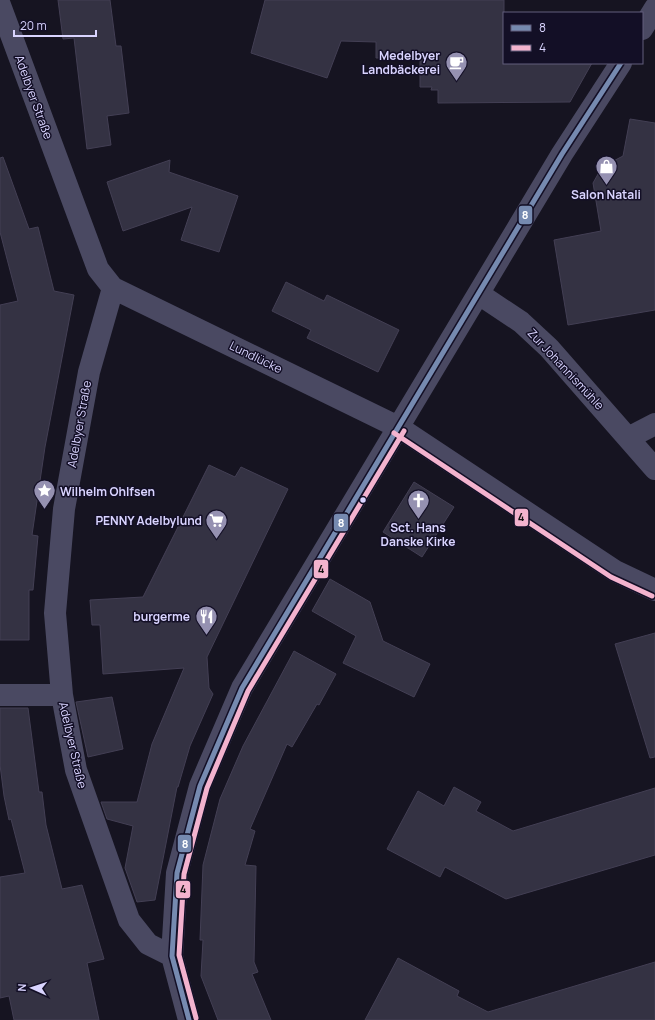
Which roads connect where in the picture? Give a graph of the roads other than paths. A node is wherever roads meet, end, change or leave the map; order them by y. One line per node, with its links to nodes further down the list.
1 (0, 6): 5 (street, Adelbyer Straße)
2 (655, 8): 3 (street)
3 (643, 27)
4 (619, 64): 6 (street)
5 (113, 288): 8 (street, Lundlücke); 13 (street, Adelbyer Straße)
6 (479, 294): 8 (street); 9 (street, Zur Johannismühle)
7 (655, 424): 9 (street)
8 (398, 427): 11 (street, Lundlücke); 14 (street)
9 (621, 430): 10 (street, Zur Johannismühle)
10 (655, 470)
11 (655, 590)
12 (0, 695): 13 (street)
13 (62, 695): 14 (street, Adelbyer Straße)
14 (172, 956): 15 (street)
15 (189, 1020)

